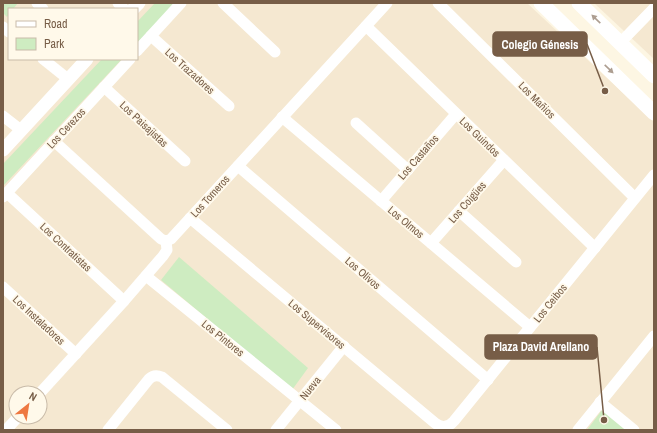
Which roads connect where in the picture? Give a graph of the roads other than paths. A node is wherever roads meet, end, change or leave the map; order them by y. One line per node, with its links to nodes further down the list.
1 (182, 3): 9 (street)
2 (223, 3): 12 (street)
3 (387, 3): 8 (street, Los Torneros)
4 (438, 3): 34 (street, Los Mañios)
5 (541, 3): 20 (main road, one-way to 20)
6 (579, 3): 10 (main road, one-way to 6)
7 (654, 8): 10 (street)
8 (366, 26): 21 (street, Los Guindos); 23 (street, Los Torneros)
9 (151, 36): 11 (street); 19 (street, Los Trazadores)
10 (620, 43): 16 (main road)
11 (138, 50)
12 (275, 52)
13 (44, 60): 17 (street)
14 (86, 60): 17 (street)
15 (129, 60): 18 (street, Los Cerezos)
16 (654, 76)
17 (68, 79): 25 (street)
18 (104, 87): 26 (street, Los Cerezos); 29 (street, Los Paisajistas)
19 (229, 106)
20 (654, 113)
21 (456, 114): 28 (street, Los Guindos); 31 (street, Los Castaños)
22 (3, 116): 25 (street)
23 (282, 117): 30 (street, Los Torneros); 35 (street, Los Olmos)
24 (356, 123): 31 (street)
25 (21, 130): 27 (street)
26 (54, 141): 33 (street, Los Cerezos); 38 (street)
27 (3, 150)
28 (504, 160): 36 (street, Los Coigües); 40 (street, Los Guindos)
29 (185, 162)
30 (238, 166): 37 (street, Los Torneros); 49 (street, Los Olivos)
31 (408, 170): 35 (street, Los Castaños)
32 (654, 175): 34 (street, Los Ceibos)
33 (5, 195): 44 (street, Los Contratistas)
34 (635, 198): 40 (street, Los Ceibos)
35 (381, 201): 39 (street, Los Olmos)
36 (459, 211): 39 (street, Los Coigües); 41 (street)
37 (190, 218): 38 (street, Los Torneros); 47 (street, Los Supervisores)
38 (166, 241): 42 (street)
39 (431, 243): 45 (street, Los Olmos)
40 (595, 248): 45 (street, Los Ceibos)
41 (516, 262)
42 (146, 276): 44 (street); 51 (street, Los Pintores)
43 (3, 287): 48 (street, Los Instaladores)
44 (124, 301): 48 (street)
45 (530, 327): 49 (street, Los Ceibos)
46 (654, 336): 52 (street)
47 (344, 346): 51 (street, Nueva); 54 (street, Los Supervisores)
48 (76, 354): 50 (street)
49 (488, 380): 54 (street, Los Ceibos)
50 (47, 385)
51 (300, 401): 56 (street, Nueva); 57 (street, Los Pintores)
52 (600, 402): 58 (street); 59 (street)
53 (113, 428): 55 (street)
54 (446, 428)
55 (227, 430)
56 (276, 430)
57 (336, 430)
58 (578, 430)
59 (634, 430)

